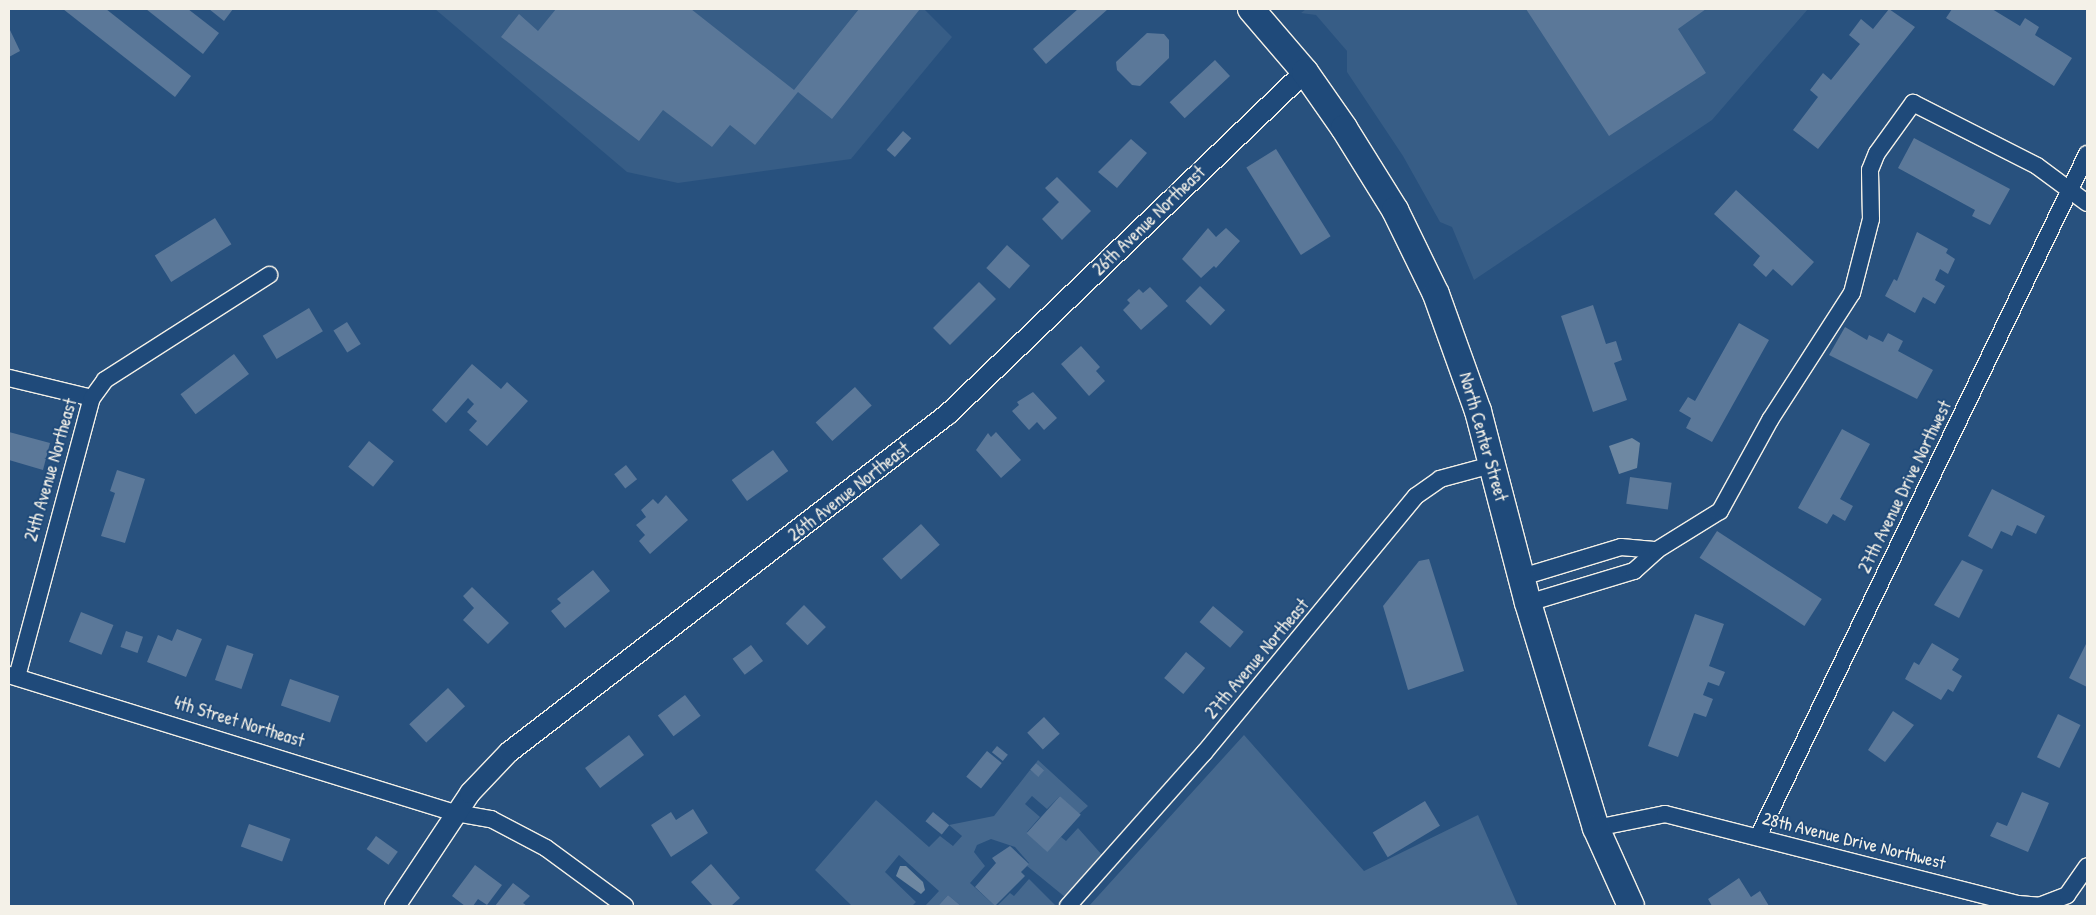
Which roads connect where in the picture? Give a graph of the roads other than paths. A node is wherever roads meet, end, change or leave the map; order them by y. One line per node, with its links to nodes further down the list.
1 (1251, 9): 2 (main road, North Center Street)
2 (1305, 72): 9 (main road, North Center Street); 16 (street, 26th Avenue Northeast)
3 (2087, 154): 4 (street, 27th Avenue Drive Northwest)
4 (2070, 190): 5 (street); 11 (street); 18 (street, 27th Avenue Drive Northwest)
5 (2087, 203)
6 (270, 275): 8 (street, 24th Avenue Northeast)
7 (9, 378): 8 (street)
8 (92, 398): 15 (street, 24th Avenue Northeast)
9 (1492, 465): 13 (main road, North Center Street); 22 (street, 27th Avenue Northeast)
10 (1621, 547): 11 (street); 12 (street); 13 (street)
11 (1657, 550): 12 (street)
12 (1634, 571): 14 (street)
13 (1522, 577): 14 (main road, North Center Street)
14 (1528, 603): 17 (main road, North Center Street)
15 (13, 676): 16 (street, 4th Street Northeast)
16 (456, 813): 20 (street, 26th Avenue Northeast); 21 (street, 4th Street Northeast)
17 (1596, 828): 18 (street, 28th Avenue Drive Northwest); 23 (main road, North Center Street)
18 (1758, 837): 19 (street, 28th Avenue Drive Northwest)
19 (2087, 866)
20 (396, 906)
21 (624, 906)
22 (1068, 906)
23 (1631, 906)

